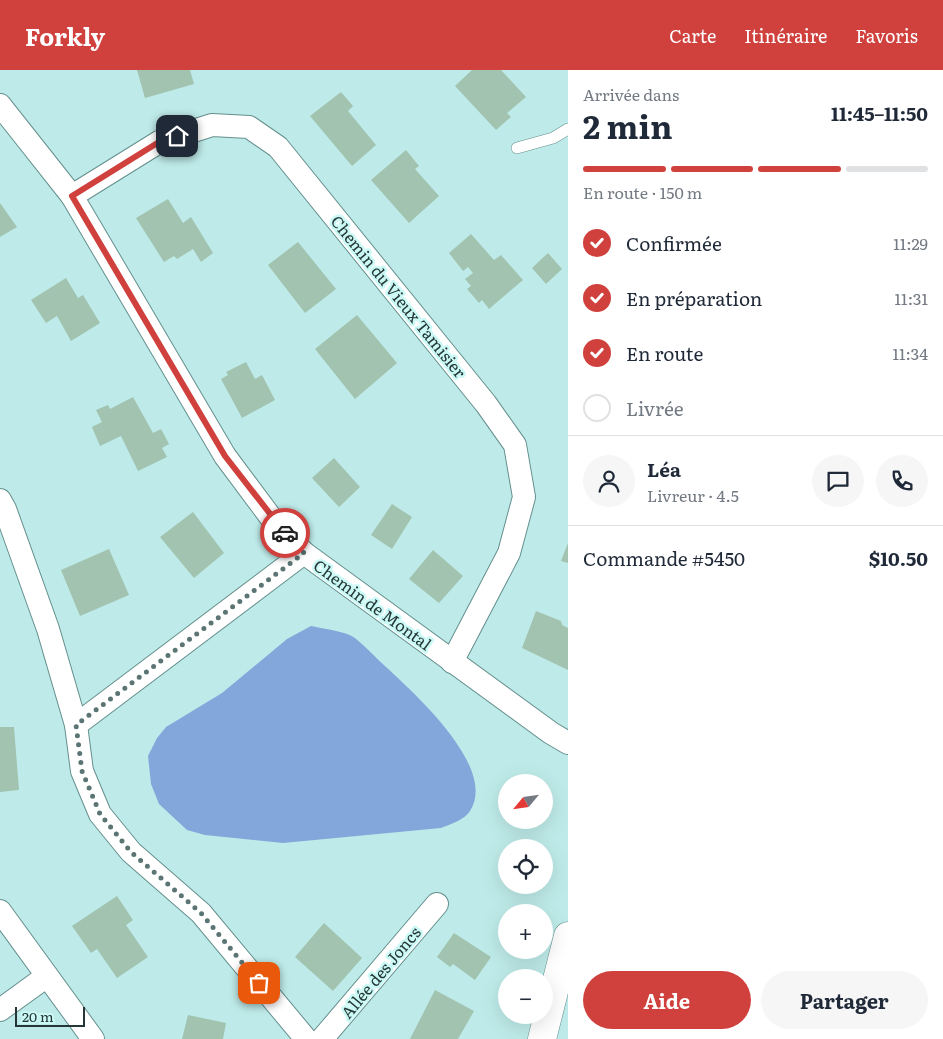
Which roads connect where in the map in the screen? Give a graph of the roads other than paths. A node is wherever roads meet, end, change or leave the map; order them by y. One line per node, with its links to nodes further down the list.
1 (0, 105): 4 (street, Chemin de Montal)
2 (568, 130): 3 (lane)
3 (516, 148)
4 (72, 196): 6 (street, Chemin de Montal); 7 (street, Chemin du Vieux Tamisier)
5 (0, 500): 8 (street)
6 (304, 553): 7 (street, Chemin de Montal); 8 (street)
7 (452, 662): 9 (street, Chemin de Montal)
8 (76, 725): 16 (street)
9 (568, 743)
10 (437, 904): 17 (street, Allée des Joncs)
11 (0, 910): 13 (street)
12 (568, 936): 18 (main road)
13 (47, 976): 14 (street); 15 (street)
14 (0, 1010)
15 (93, 1039)
16 (306, 1039)
17 (322, 1039)
18 (542, 1039)

